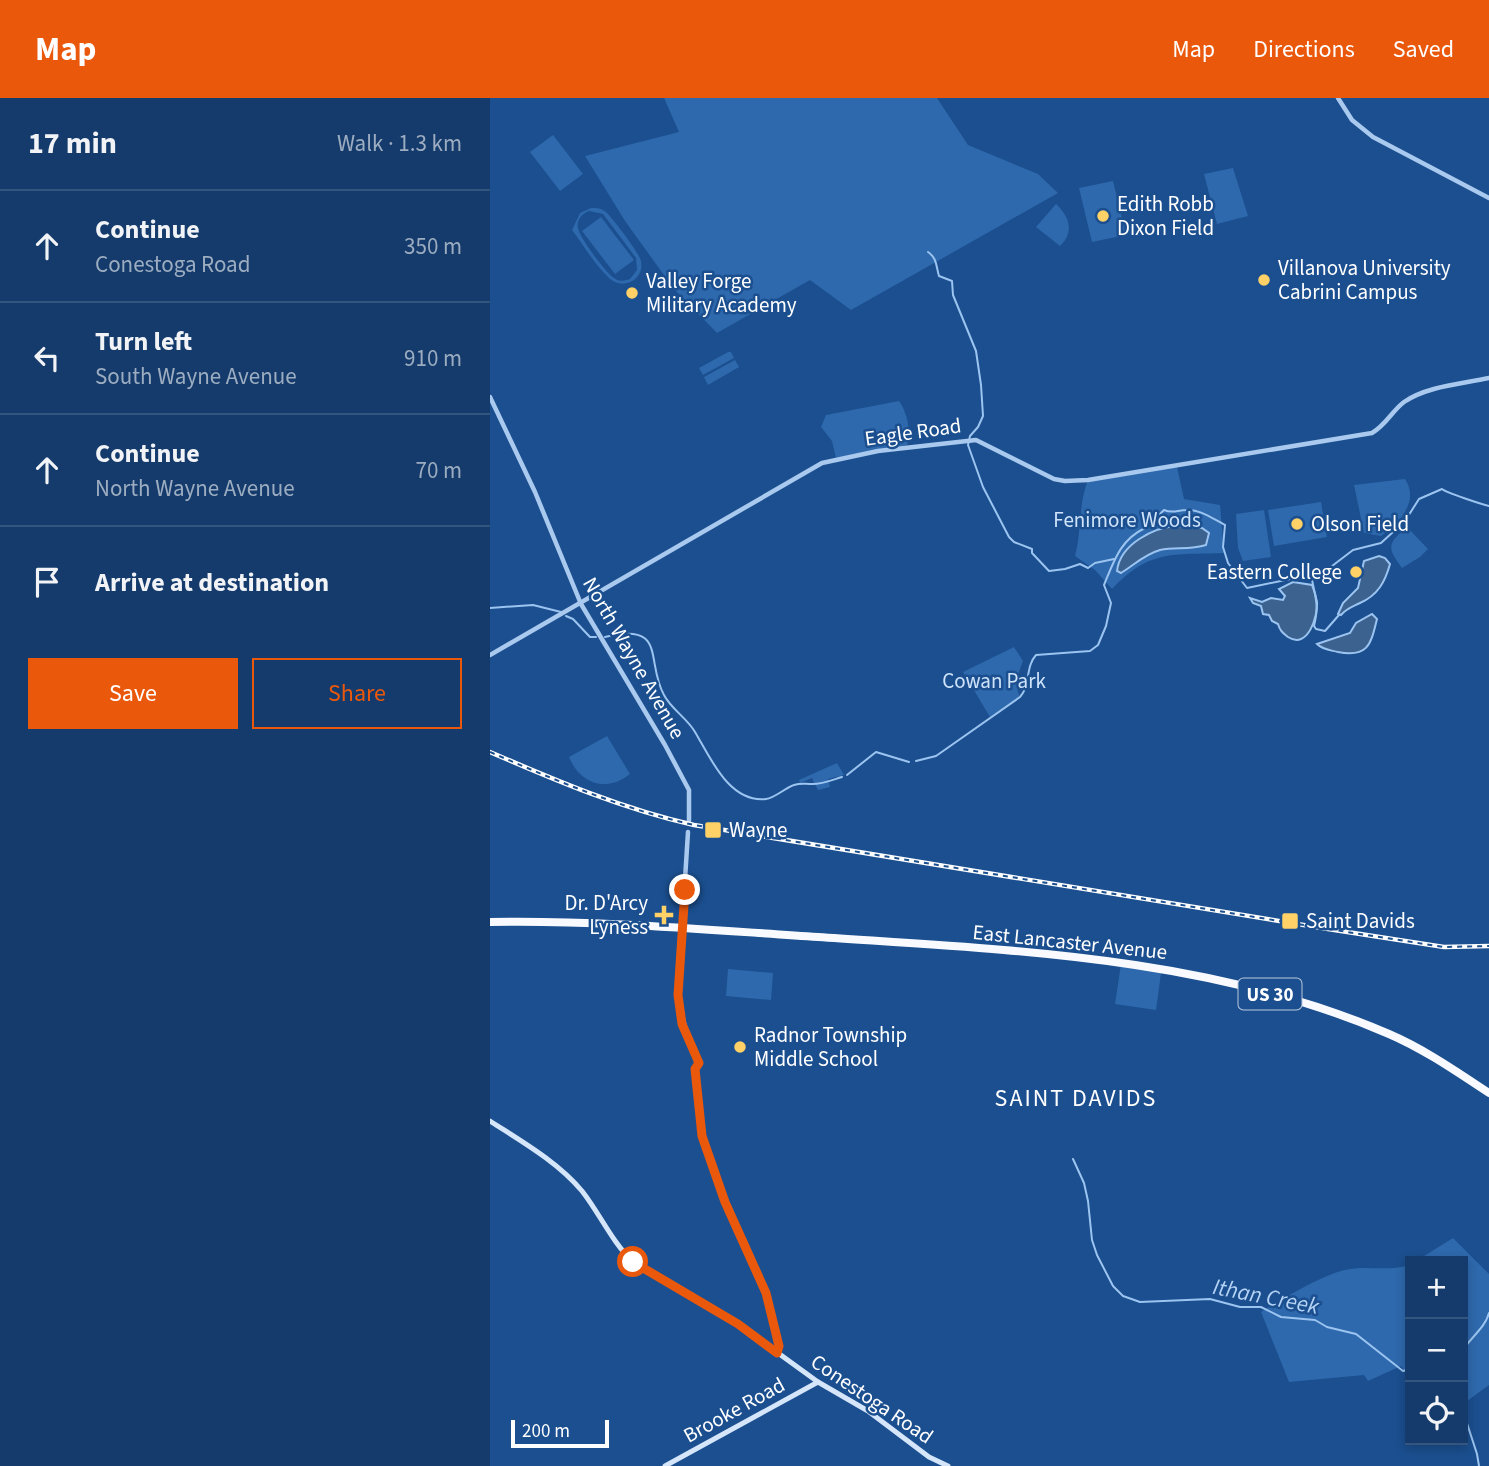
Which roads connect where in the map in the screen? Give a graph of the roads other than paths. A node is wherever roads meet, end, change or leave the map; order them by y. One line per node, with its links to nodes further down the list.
1 (1338, 98): 2 (street)
2 (1489, 198)
3 (1489, 378): 5 (street, Eagle Road)
4 (490, 397): 5 (street, North Wayne Avenue)
5 (581, 604): 6 (street, Eagle Road); 7 (street, North Wayne Avenue)
6 (490, 655)
7 (690, 821)
8 (688, 832): 10 (street)
9 (490, 922): 10 (highway, US 30)
10 (682, 927): 11 (highway, East Lancaster Avenue / US 30); 15 (main road)
11 (1437, 1062): 12 (highway, East Lancaster Avenue / US 30); 13 (highway, East Lancaster Avenue / US 30)
12 (1489, 1093)
13 (1489, 1099)
14 (490, 1121): 15 (main road, Conestoga Road)
15 (777, 1353): 16 (main road, Conestoga Road)
16 (818, 1382): 17 (main road, Brooke Road); 18 (main road, Conestoga Road)
17 (665, 1466)
18 (948, 1466)

